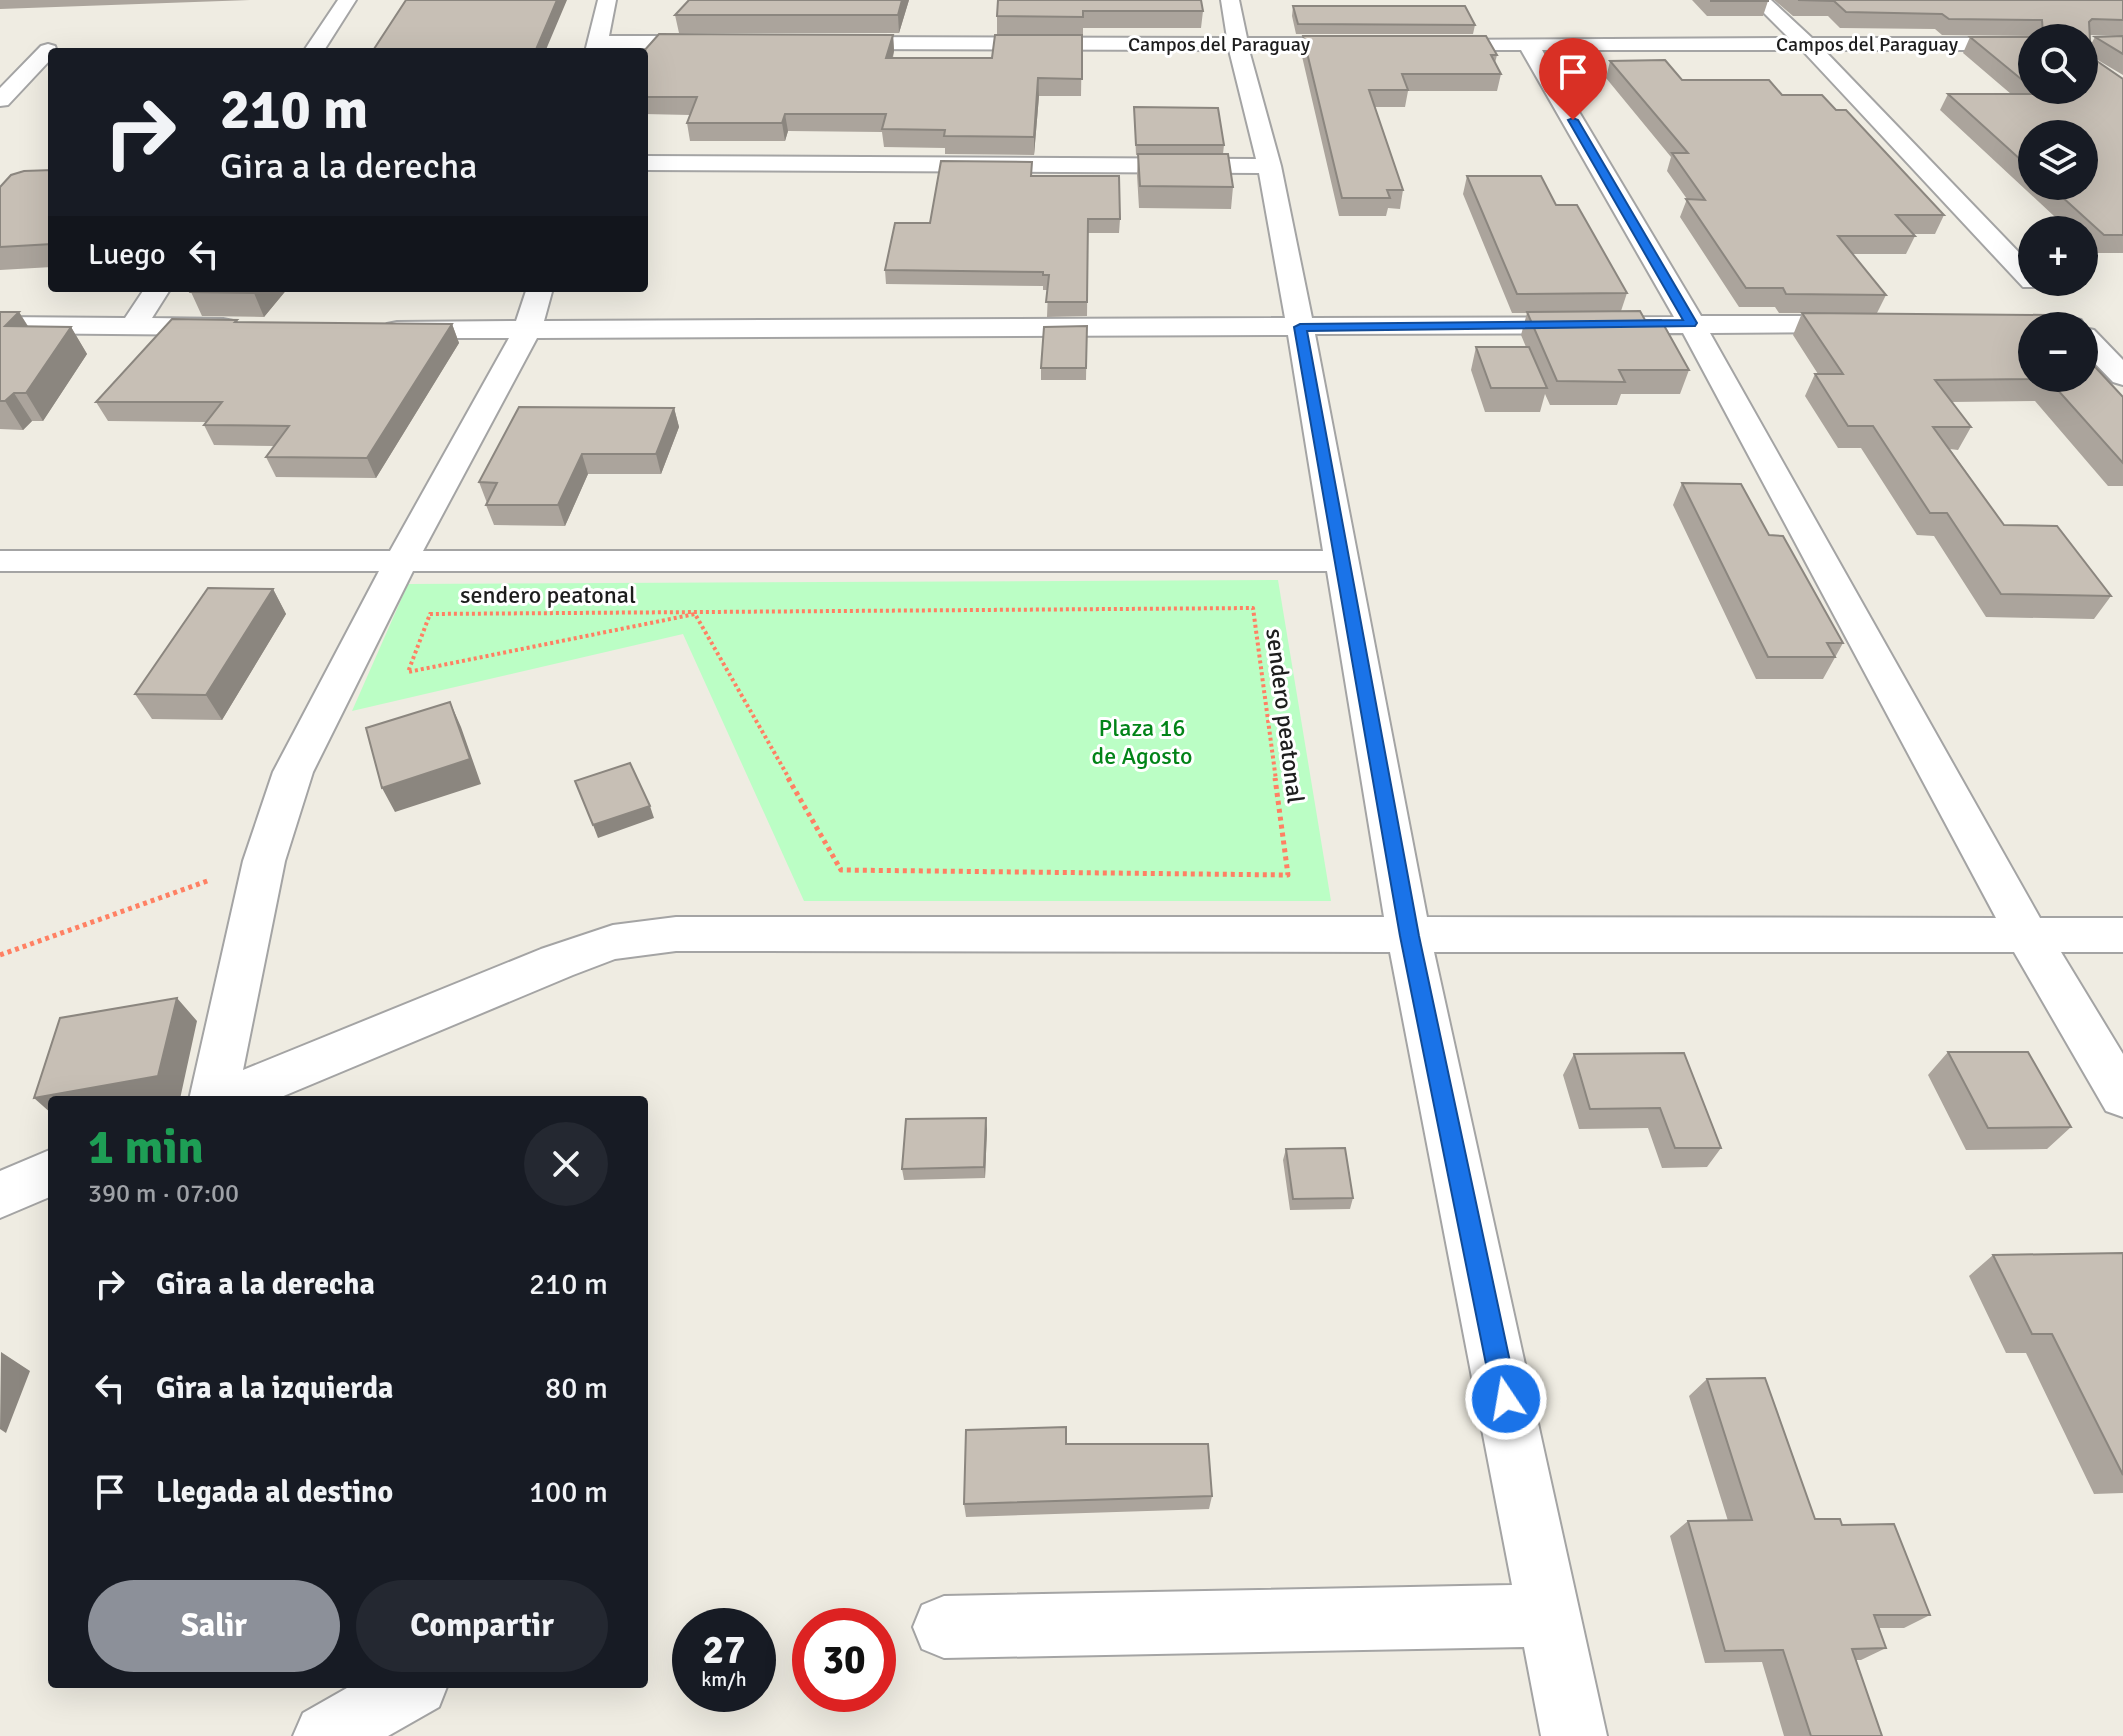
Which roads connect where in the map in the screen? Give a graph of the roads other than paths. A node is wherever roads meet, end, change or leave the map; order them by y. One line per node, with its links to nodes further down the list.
1 (347, 0): 14 (street)
2 (607, 0): 13 (street)
3 (1230, 0): 7 (street)
4 (1760, 0): 11 (street)
5 (722, 42): 13 (street)
6 (816, 43): 7 (street, Campos del Paraguay)
7 (1238, 44): 8 (street, Campos del Paraguay); 18 (street)
8 (1376, 44)
9 (1406, 44): 10 (street, Campos del Paraguay)
10 (1528, 44): 11 (street, Campos del Paraguay); 24 (street)
11 (1807, 44): 12 (street, Campos del Paraguay); 19 (street)
12 (2018, 44)
13 (596, 47)
14 (316, 48)
15 (48, 50): 16 (street)
16 (0, 100)
17 (648, 163): 18 (street)
18 (1269, 166): 30 (street)
19 (2018, 267)
20 (155, 292): 29 (street)
21 (539, 292): 33 (street)
22 (2046, 296): 23 (street)
23 (2061, 312)
24 (1691, 323): 26 (street); 30 (street); 39 (street)
25 (0, 325): 29 (street)
26 (1881, 325)
27 (1976, 325): 28 (street)
28 (2018, 325)
29 (133, 326): 31 (street)
30 (1300, 327): 33 (street); 37 (street)
31 (244, 328)
32 (370, 329): 33 (street)
33 (527, 331): 38 (street)
34 (2098, 334): 35 (street)
35 (2123, 376)
36 (0, 561): 38 (street)
37 (1344, 561): 38 (street); 41 (street)
38 (400, 563): 42 (street)
39 (2027, 935): 40 (street); 41 (street); 44 (street)
40 (2123, 935)
41 (1409, 936): 43 (street); 47 (street)
42 (214, 1096)
43 (232, 1096)
44 (2123, 1096)
45 (48, 1174): 46 (street)
46 (0, 1195)
47 (1550, 1615): 48 (street); 51 (street)
48 (944, 1627)
49 (409, 1688): 50 (street)
50 (326, 1736)
51 (1574, 1736)

